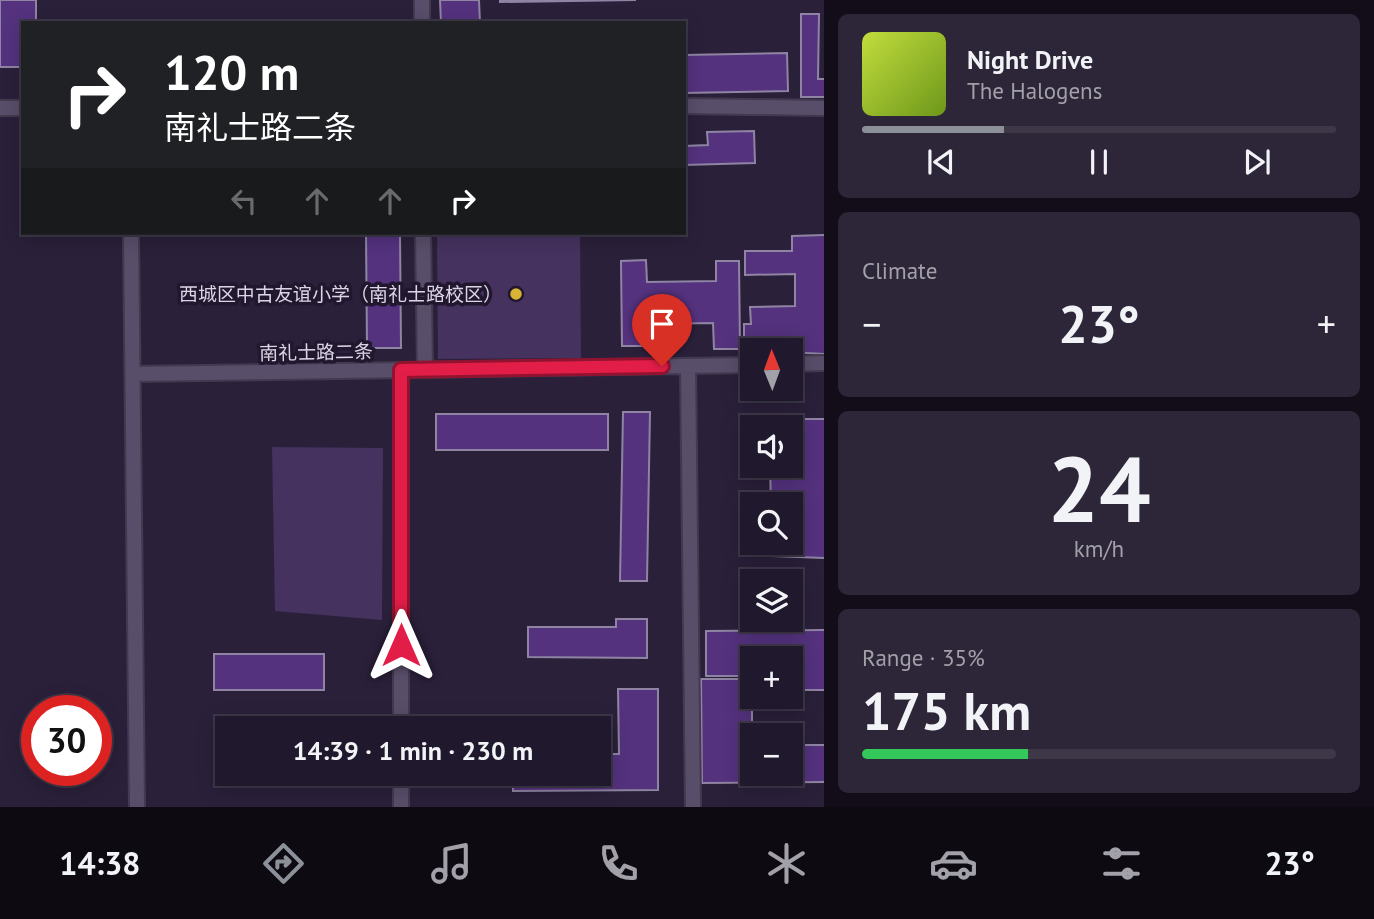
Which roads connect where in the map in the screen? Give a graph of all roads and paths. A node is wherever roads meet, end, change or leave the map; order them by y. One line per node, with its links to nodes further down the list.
1 (422, 0): 2 (street)
2 (422, 21)
3 (686, 106): 6 (street)
4 (0, 108): 5 (street)
5 (21, 108)
6 (824, 108)
7 (131, 235): 15 (street)
8 (424, 235): 13 (street)
9 (824, 363): 10 (street)
10 (803, 364)
11 (740, 365): 12 (street, 南礼士路二条)
12 (688, 366): 13 (street, 南礼士路二条); 20 (street)
13 (425, 369): 14 (street, 南礼士路二条)
14 (401, 370): 15 (street, 南礼士路二条); 16 (street)
15 (132, 374): 18 (street)
16 (401, 716)
17 (401, 786): 19 (street)
18 (137, 807)
19 (401, 807)
20 (693, 807)

